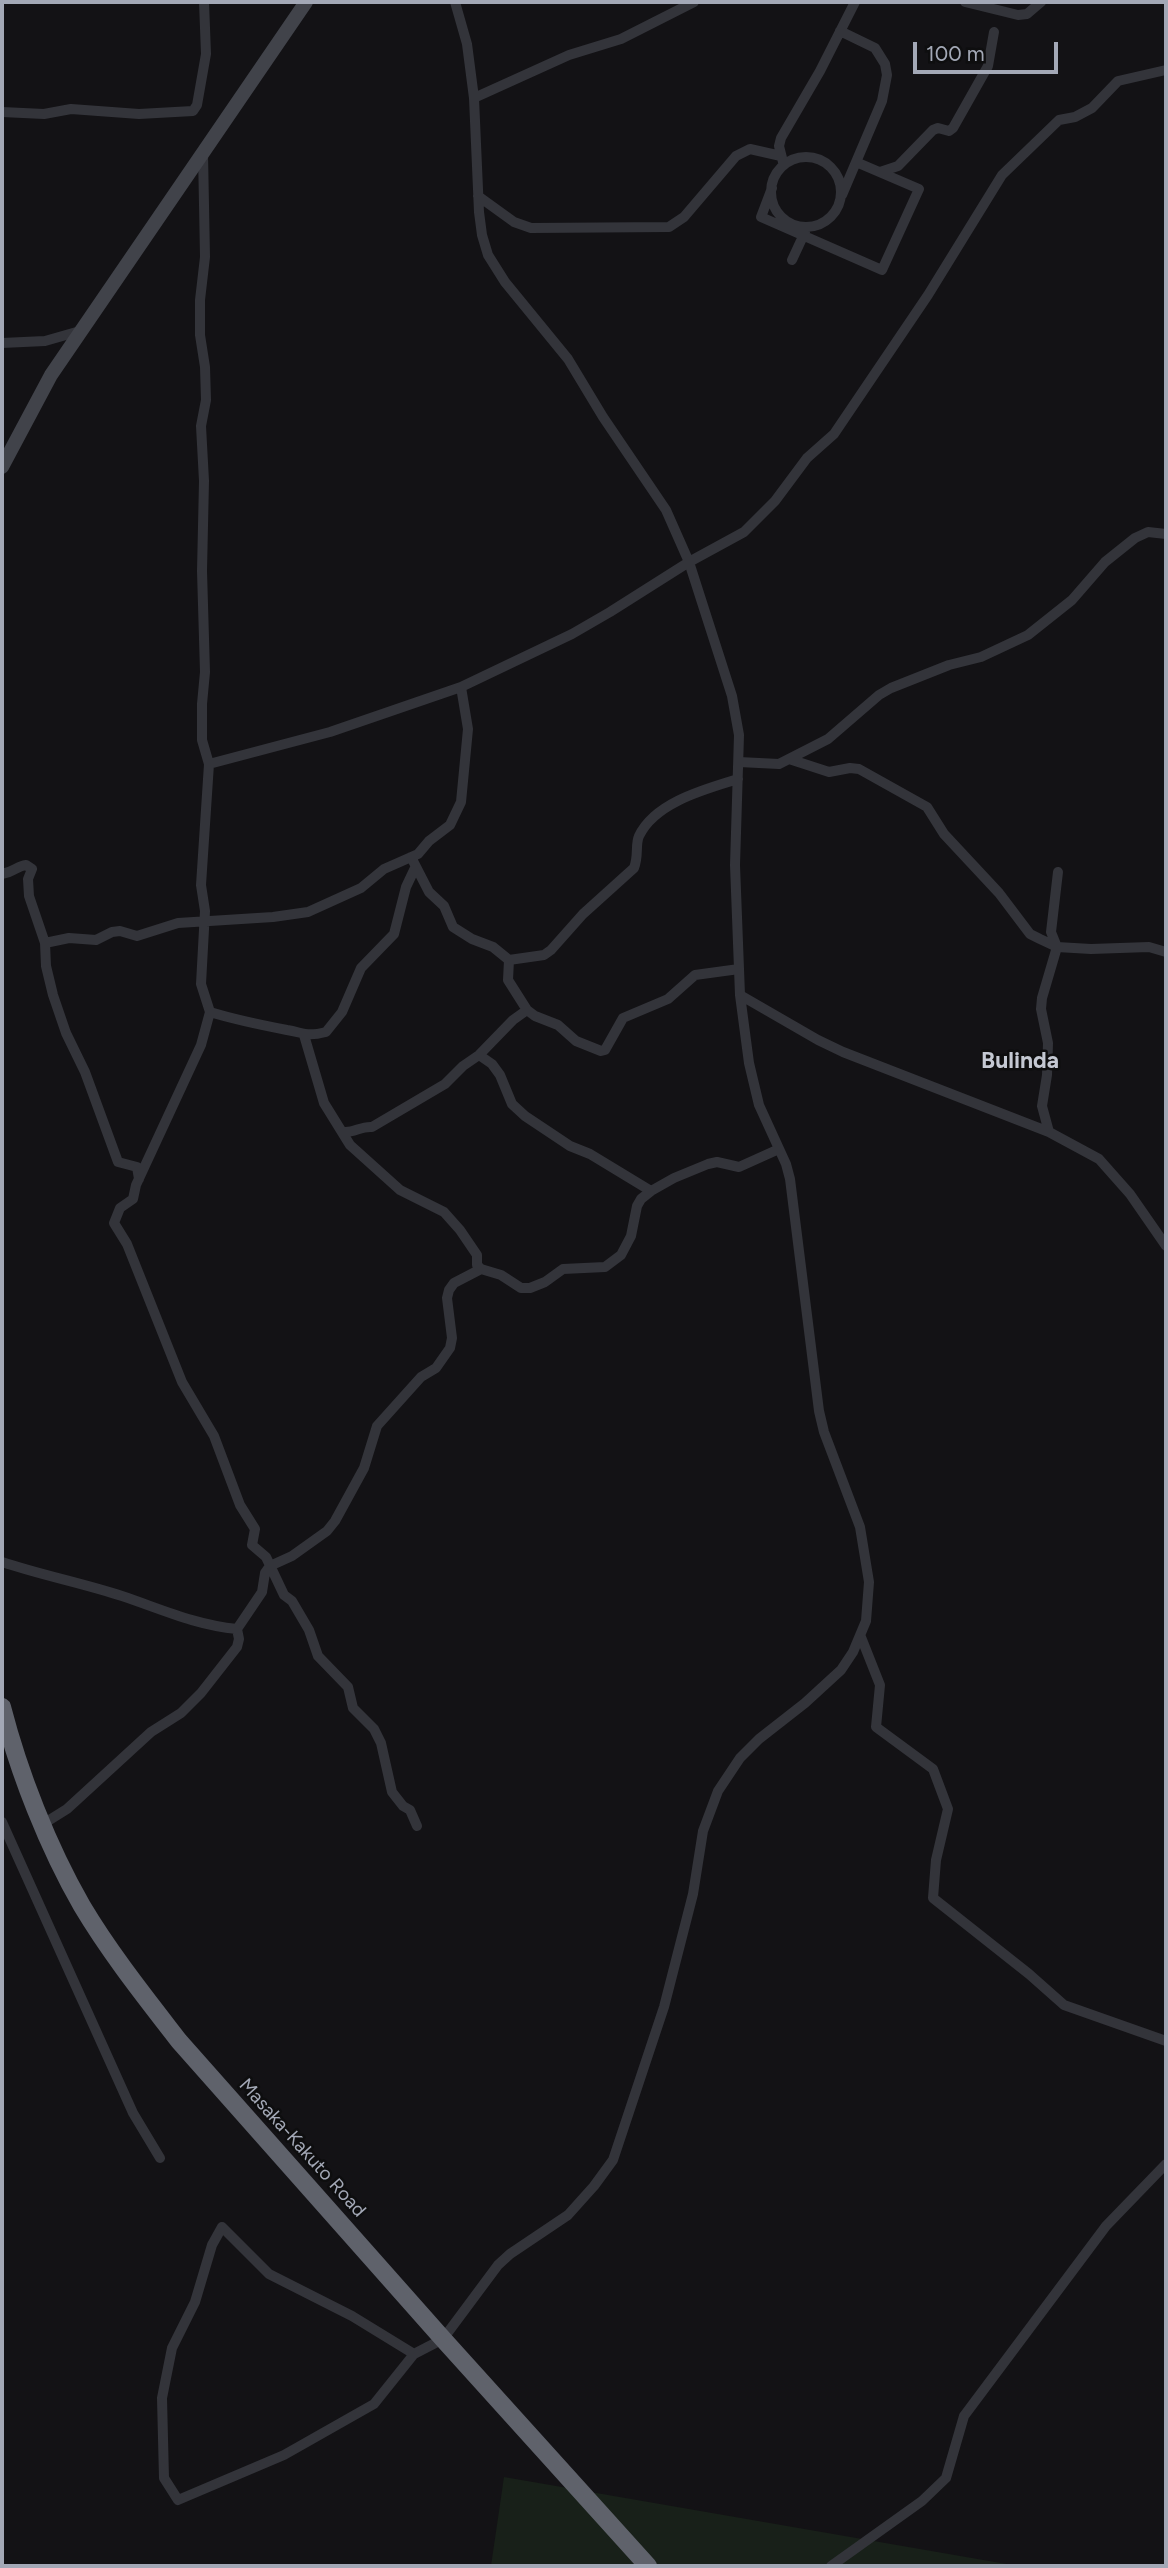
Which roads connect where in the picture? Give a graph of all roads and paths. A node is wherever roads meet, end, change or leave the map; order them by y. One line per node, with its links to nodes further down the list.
1 (204, 2): 12 (street)
2 (306, 2): 13 (street)
3 (455, 2): 11 (street)
4 (694, 2): 11 (street)
5 (855, 2): 8 (street)
6 (965, 2): 7 (street)
7 (1041, 2)
8 (840, 31): 14 (street); 15 (street)
9 (994, 32): 16 (street)
10 (1166, 70): 26 (street)
11 (474, 98): 18 (street)
12 (2, 112)
13 (203, 152): 22 (street); 30 (street)
14 (783, 161): 17 (street); 18 (street); 19 (street)
15 (856, 162): 16 (street); 19 (street)
16 (880, 172): 20 (street)
17 (772, 188): 20 (street); 20 (street)
18 (478, 197): 26 (street)
19 (839, 202): 20 (street)
20 (806, 231): 21 (street)
21 (792, 260)
22 (82, 331): 23 (street); 24 (street)
23 (2, 343)
24 (2, 467)
25 (1166, 534): 28 (street)
26 (690, 562): 27 (street); 29 (street)
27 (461, 687): 30 (street); 32 (street)
28 (789, 759): 29 (street); 38 (street)
29 (739, 762): 31 (street)
30 (209, 764): 36 (street)
31 (738, 779): 40 (street); 41 (street)
32 (411, 857): 33 (street); 36 (street)
33 (415, 868): 40 (street); 45 (street)
34 (1058, 873): 38 (street)
35 (2, 874): 37 (street)
36 (204, 922): 37 (street); 44 (street)
37 (45, 943): 50 (street)
38 (1057, 947): 39 (street); 48 (street)
39 (1166, 952)
40 (509, 960): 43 (street)
41 (739, 969): 42 (street); 43 (street)
42 (740, 995): 48 (street); 49 (street)
43 (527, 1010): 46 (street)
44 (210, 1012): 45 (street); 50 (street)
45 (303, 1035): 47 (street)
46 (479, 1055): 47 (street); 51 (street)
47 (344, 1132): 53 (street)
48 (1049, 1132): 52 (street)
49 (779, 1149): 51 (street); 57 (street)
50 (139, 1179): 55 (street)
51 (652, 1191): 53 (street)
52 (1166, 1246)
53 (481, 1269): 55 (street)
54 (2, 1562): 56 (street)
55 (270, 1566): 56 (street); 61 (street)
56 (237, 1629): 60 (street)
57 (861, 1637): 62 (street); 65 (street)
58 (2, 1707): 60 (highway, Masaka-Kakuto Road)
59 (2, 1822): 63 (street)
60 (43, 1824): 65 (highway, Masaka-Kakuto Road)
61 (417, 1826)
62 (1166, 2041)
63 (160, 2158)
64 (1166, 2164): 68 (street)
65 (443, 2339): 66 (street); 67 (highway, Masaka-Kakuto Road)
66 (414, 2354): 66 (street)
67 (648, 2566)
68 (831, 2566)

